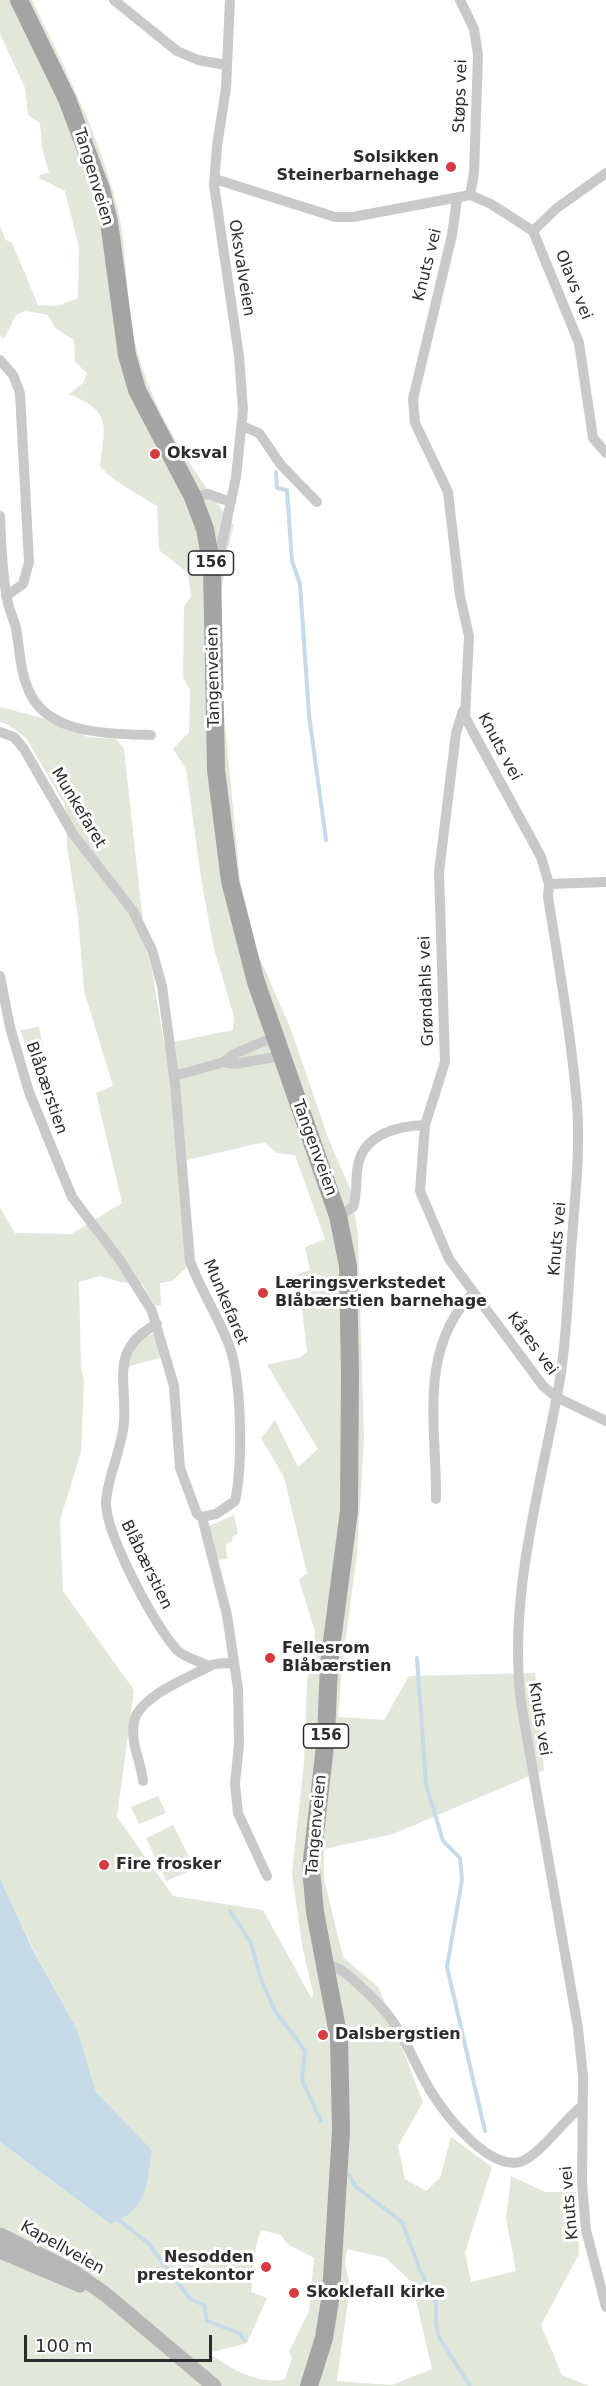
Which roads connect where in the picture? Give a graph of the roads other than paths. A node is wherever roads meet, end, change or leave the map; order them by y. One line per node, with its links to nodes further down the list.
1 (19, 0): 14 (main road, Tangenveien / 156)
2 (114, 0): 5 (street)
3 (230, 0): 5 (street, Oksvalveien)
4 (460, 0): 8 (street, Støps vei)
5 (226, 66): 7 (street, Oksvalveien)
6 (606, 173): 10 (street)
7 (215, 179): 9 (street); 12 (street, Oksvalveien)
8 (470, 195): 9 (street); 10 (street)
9 (457, 199): 20 (street, Knuts vei)
10 (533, 231): 13 (street, Olavs vei)
11 (0, 360): 19 (street)
12 (242, 426): 15 (street, Oksvalveien); 16 (street)
13 (606, 453)
14 (193, 496): 15 (street); 18 (main road, Tangenveien / 156)
15 (231, 501): 18 (street, Oksvalveien)
16 (317, 502)
17 (0, 516): 19 (street)
18 (212, 568): 26 (main road, Tangenveien / 156)
19 (6, 596): 22 (street)
20 (465, 711): 24 (street, Knuts vei); 30 (street, Grøndahls vei)
21 (0, 732): 29 (street, Munkefaret)
22 (151, 735)
23 (606, 882): 24 (street)
24 (549, 884): 34 (street, Knuts vei)
25 (0, 976): 33 (street, Blåbærstien)
26 (274, 1037): 27 (main road, Tangenveien / 156); 28 (street)
27 (281, 1056): 28 (street); 31 (main road, Tangenveien / 156)
28 (224, 1062): 29 (street)
29 (174, 1077): 37 (street, Munkefaret)
30 (424, 1125): 31 (street); 32 (street, Kåres vei)
31 (338, 1216): 42 (main road, Tangenveien / 156)
32 (472, 1293): 34 (street, Kåres vei); 36 (street)
33 (157, 1324): 37 (street, Blåbærstien); 39 (street, Blåbærstien)
34 (556, 1397): 35 (street, Kåres vei); 43 (street, Knuts vei)
35 (606, 1422)
36 (436, 1499)
37 (202, 1517): 38 (street, Blåbærstien)
38 (233, 1663): 39 (street); 41 (street, Blåbærstien)
39 (209, 1666): 40 (street)
40 (143, 1781)
41 (267, 1876)
42 (325, 1965): 43 (street); 48 (main road, Tangenveien / 156)
43 (581, 2107): 47 (street, Knuts vei)
44 (0, 2235): 46 (main road, Kapellveien)
45 (0, 2251): 46 (main road, Kapellveien)
46 (105, 2294): 49 (main road, Kapellveien)
47 (606, 2307)
48 (324, 2338): 50 (main road, Tangenveien / 156); 51 (main road, Tangenveien / 156)
49 (214, 2386)
50 (309, 2386)
51 (320, 2386)

